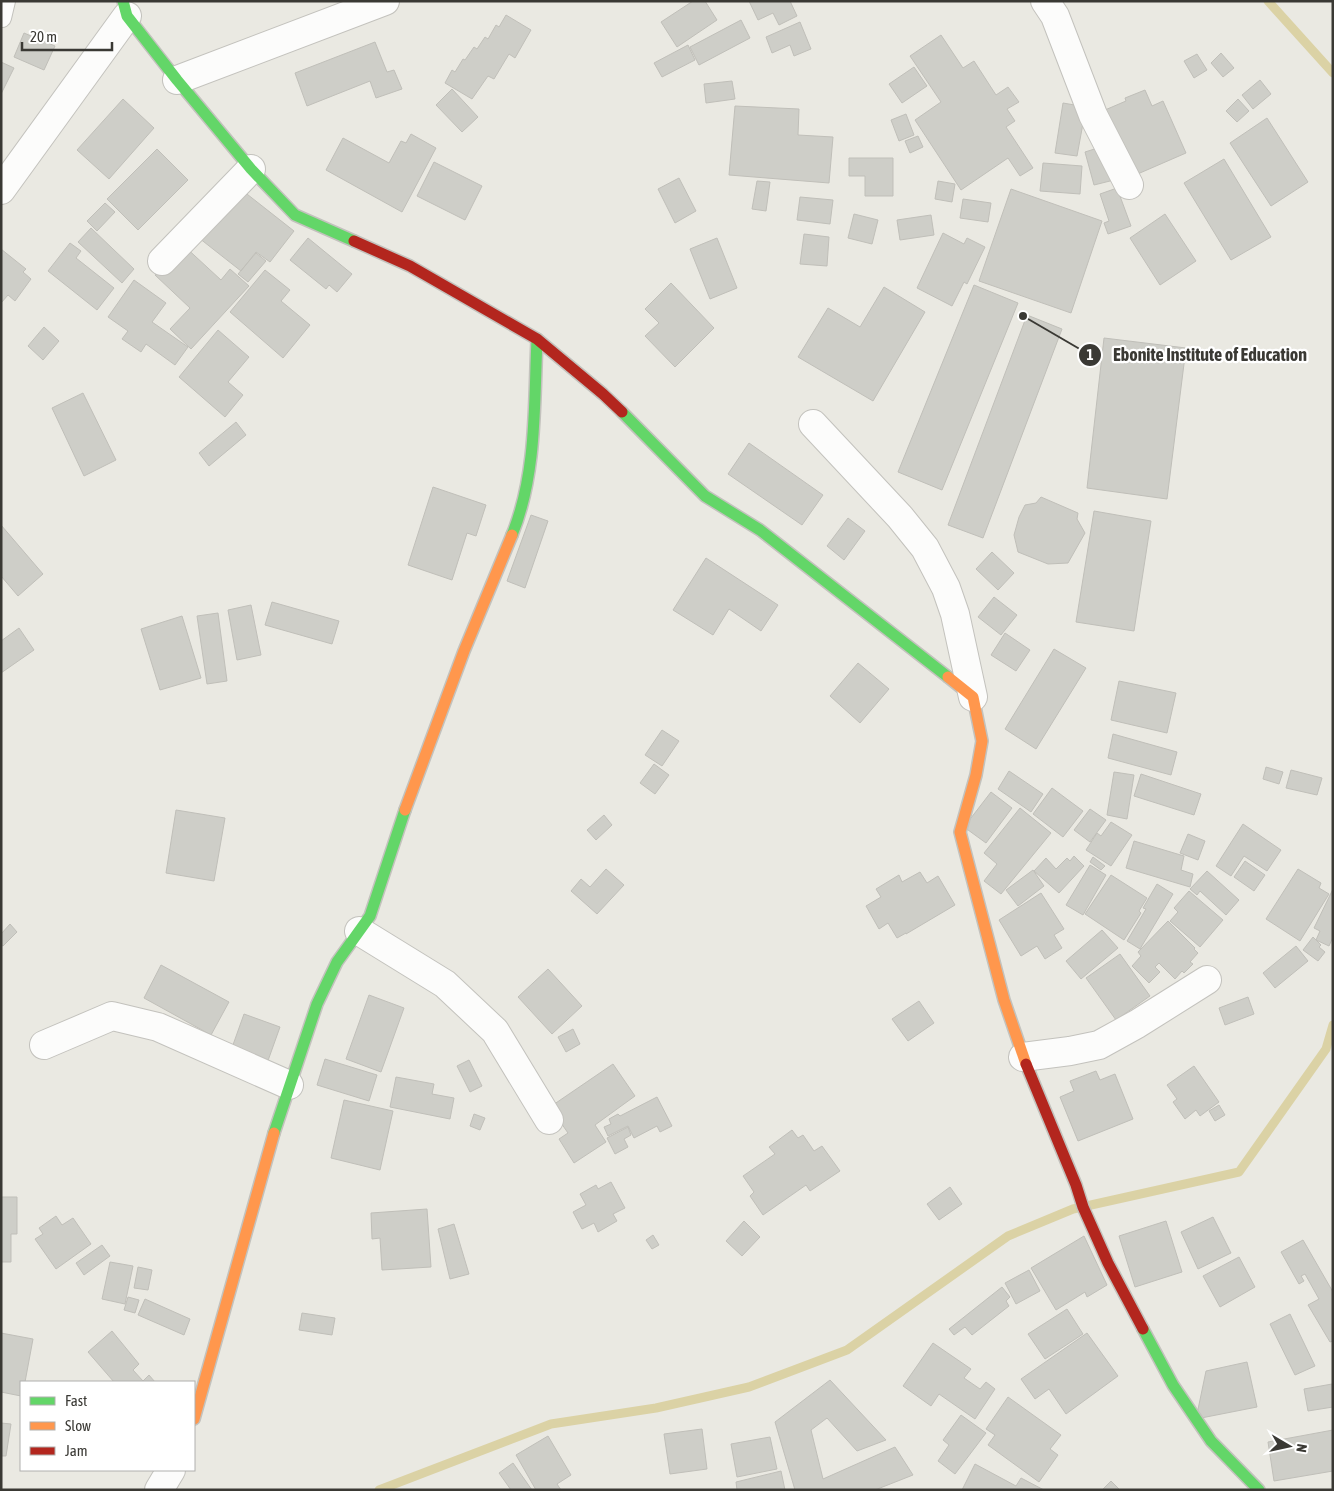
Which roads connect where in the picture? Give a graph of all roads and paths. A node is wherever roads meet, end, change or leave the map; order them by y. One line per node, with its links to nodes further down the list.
1 (6, 1): 5 (lane)
2 (385, 1): 6 (street)
3 (1045, 1): 8 (street)
4 (125, 9): 6 (street); 9 (street)
5 (2, 18)
6 (177, 80): 7 (street)
7 (251, 168): 10 (street); 11 (street)
8 (1129, 186)
9 (1, 190)
10 (162, 261)
11 (537, 339): 13 (street); 14 (street)
12 (813, 424): 13 (street)
13 (974, 697): 17 (street)
14 (358, 931): 18 (street); 19 (street)
15 (1207, 980): 17 (street)
16 (44, 1045): 18 (street)
17 (1024, 1057): 23 (street)
18 (290, 1085): 20 (street)
19 (549, 1120)
20 (195, 1415)
21 (170, 1471): 22 (street)
22 (159, 1490)
23 (1258, 1490)

